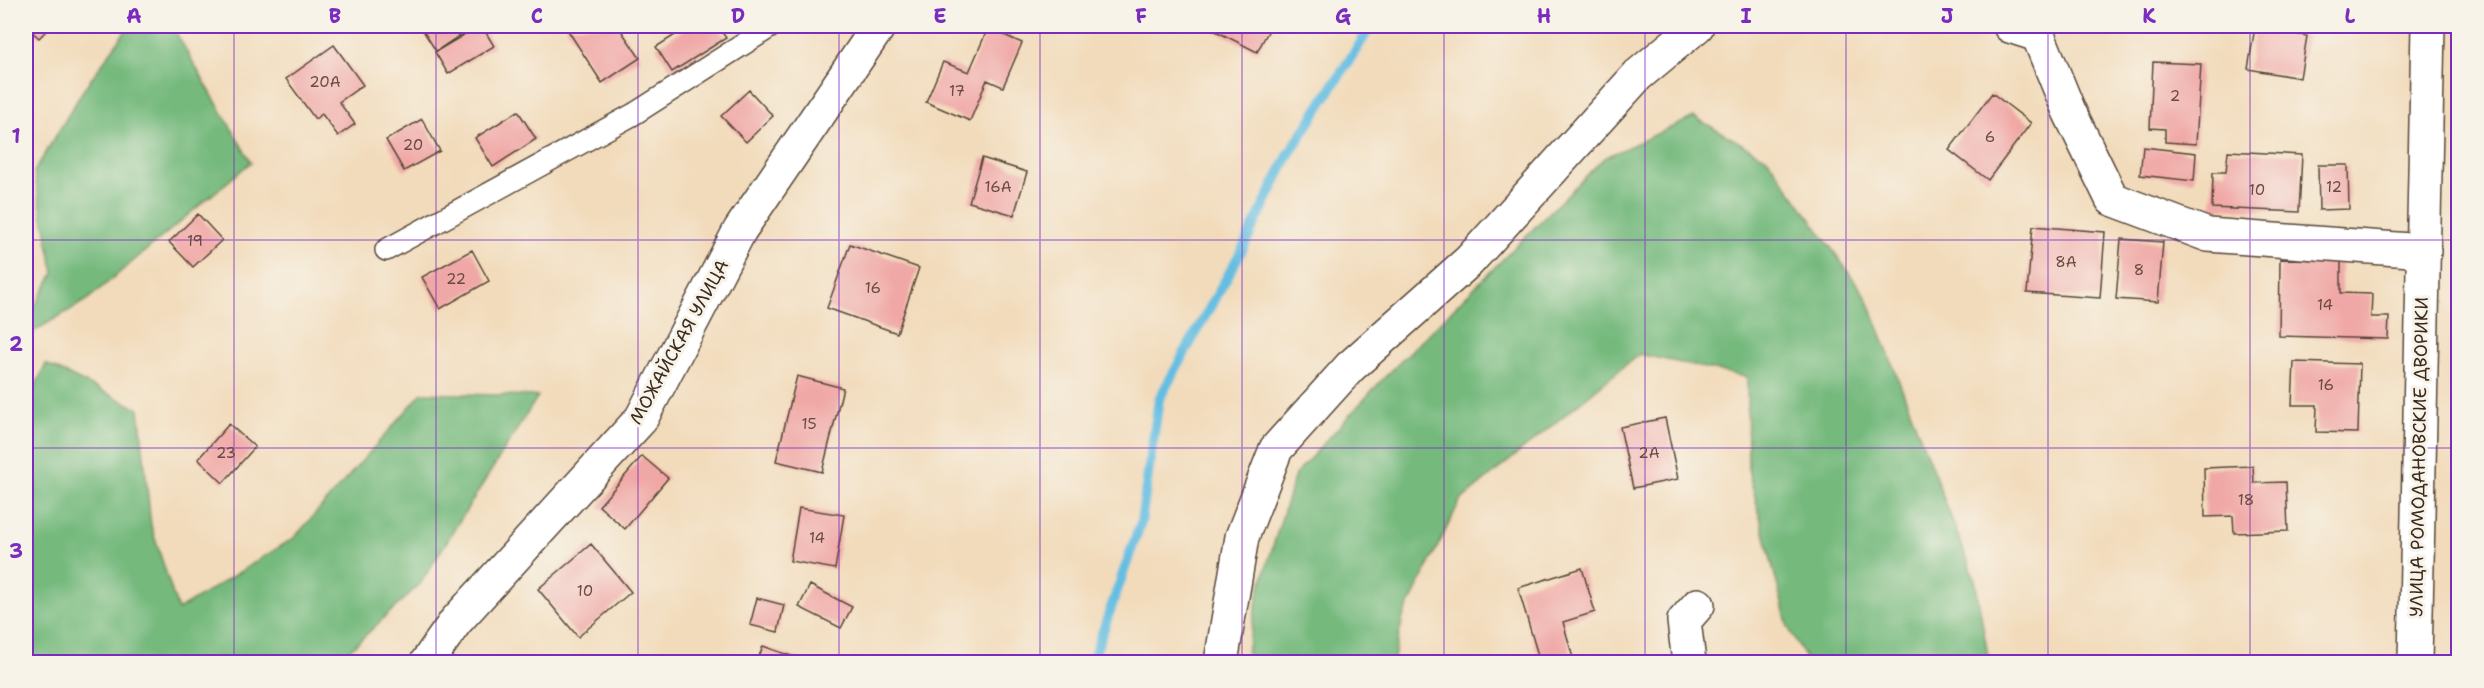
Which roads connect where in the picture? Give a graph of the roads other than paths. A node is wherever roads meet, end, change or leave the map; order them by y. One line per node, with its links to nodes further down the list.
1 (772, 26): 6 (lane)
2 (879, 26): 9 (street, МОЖАЙСКАЯ УЛИЦА)
3 (1697, 26): 10 (street)
4 (2010, 26): 7 (street)
5 (2428, 26): 7 (street, УЛИЦА РОМОДАНОВСКИЕ ДВОРИКИ)
6 (386, 250)
7 (2424, 251): 12 (street, УЛИЦА РОМОДАНОВСКИЕ ДВОРИКИ)
8 (1698, 605): 11 (street)
9 (427, 663)
10 (1221, 663)
11 (1689, 663)
12 (2415, 663)

